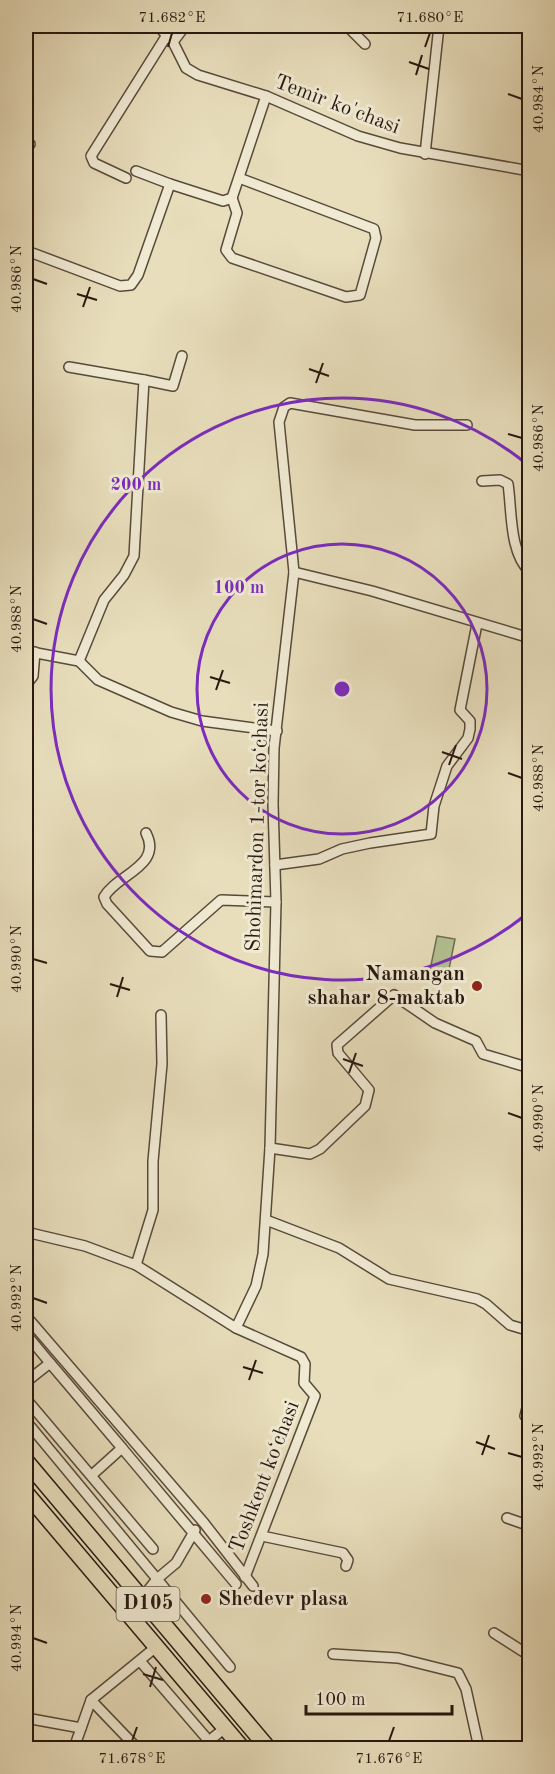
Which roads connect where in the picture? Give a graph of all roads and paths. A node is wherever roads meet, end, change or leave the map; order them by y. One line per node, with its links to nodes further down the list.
1 (158, 26): 5 (street, Temir ko'chasi)
2 (185, 26): 5 (street)
3 (347, 26): 6 (street)
4 (439, 26): 8 (street)
5 (170, 38): 7 (street, Temir ko'chasi); 11 (street)
6 (365, 44)
7 (266, 96): 8 (street, Temir ko'chasi); 12 (street)
8 (425, 154): 10 (street, Temir ko'chasi)
9 (135, 171): 13 (street)
10 (530, 171)
11 (126, 178)
12 (239, 178): 14 (street); 14 (street)
13 (170, 184): 14 (street); 15 (street)
14 (232, 198)
15 (27, 251)
16 (182, 356): 18 (street)
17 (69, 367): 18 (street)
18 (144, 380): 26 (street)
19 (467, 424): 21 (street, Shohimardon 1-tor koʻchasi)
20 (482, 481): 22 (street)
21 (294, 572): 23 (street); 28 (street, Shohimardon 1-tor koʻchasi)
22 (530, 572)
23 (477, 624): 24 (street); 30 (street)
24 (530, 638)
25 (30, 652): 26 (street); 27 (street)
26 (79, 661): 28 (street)
27 (26, 685)
28 (276, 731): 30 (street, Shohimardon 1-tor koʻchasi)
29 (146, 832): 31 (street)
30 (275, 865): 31 (street, Shohimardon 1-tor koʻchasi)
31 (276, 902): 34 (street, Shohimardon 1-tor koʻchasi)
32 (161, 1015): 37 (street)
33 (530, 1068): 34 (street)
34 (270, 1148): 35 (street, Shohimardon 1-tor koʻchasi)
35 (266, 1220): 39 (street, Shohimardon 1-tor koʻchasi); 40 (street)
36 (26, 1232): 37 (street)
37 (136, 1265): 39 (street)
38 (26, 1316): 54 (street)
39 (236, 1329): 57 (street, Toshkent koʻchasi)
40 (530, 1331)
41 (26, 1334): 42 (street)
42 (50, 1363): 43 (street); 48 (street)
43 (26, 1382)
44 (530, 1395): 46 (street)
45 (26, 1399): 50 (street)
46 (525, 1416)
47 (26, 1421): 52 (street)
48 (122, 1448): 50 (street); 56 (street)
49 (26, 1461): 64 (main road, D105)
50 (95, 1478): 52 (street); 58 (street)
51 (26, 1493): 66 (main road, D105)
52 (86, 1493): 61 (street)
53 (507, 1518): 55 (street)
54 (204, 1523): 56 (street); 60 (street)
55 (530, 1526)
56 (193, 1532): 61 (street); 62 (street)
57 (262, 1536): 59 (street); 60 (street, Toshkent koʻchasi)
58 (153, 1549)
59 (346, 1566)
60 (245, 1577): 63 (street)
61 (157, 1579): 64 (street); 70 (street)
62 (236, 1584)
63 (253, 1586)
64 (142, 1598): 80 (main road, D105)
65 (494, 1633): 68 (street)
66 (156, 1647): 69 (street); 74 (main road, D105)
67 (333, 1654): 81 (street)
68 (530, 1656)
69 (140, 1661): 71 (street); 75 (street)
70 (230, 1667)
71 (91, 1700): 73 (street); 77 (street)
72 (26, 1718): 73 (street)
73 (81, 1728): 76 (street)
74 (225, 1728): 75 (street); 79 (main road, D105)
75 (211, 1745): 78 (street)
76 (74, 1749)
77 (137, 1749)
78 (200, 1749)
79 (242, 1749)
80 (268, 1749)
81 (479, 1749)

